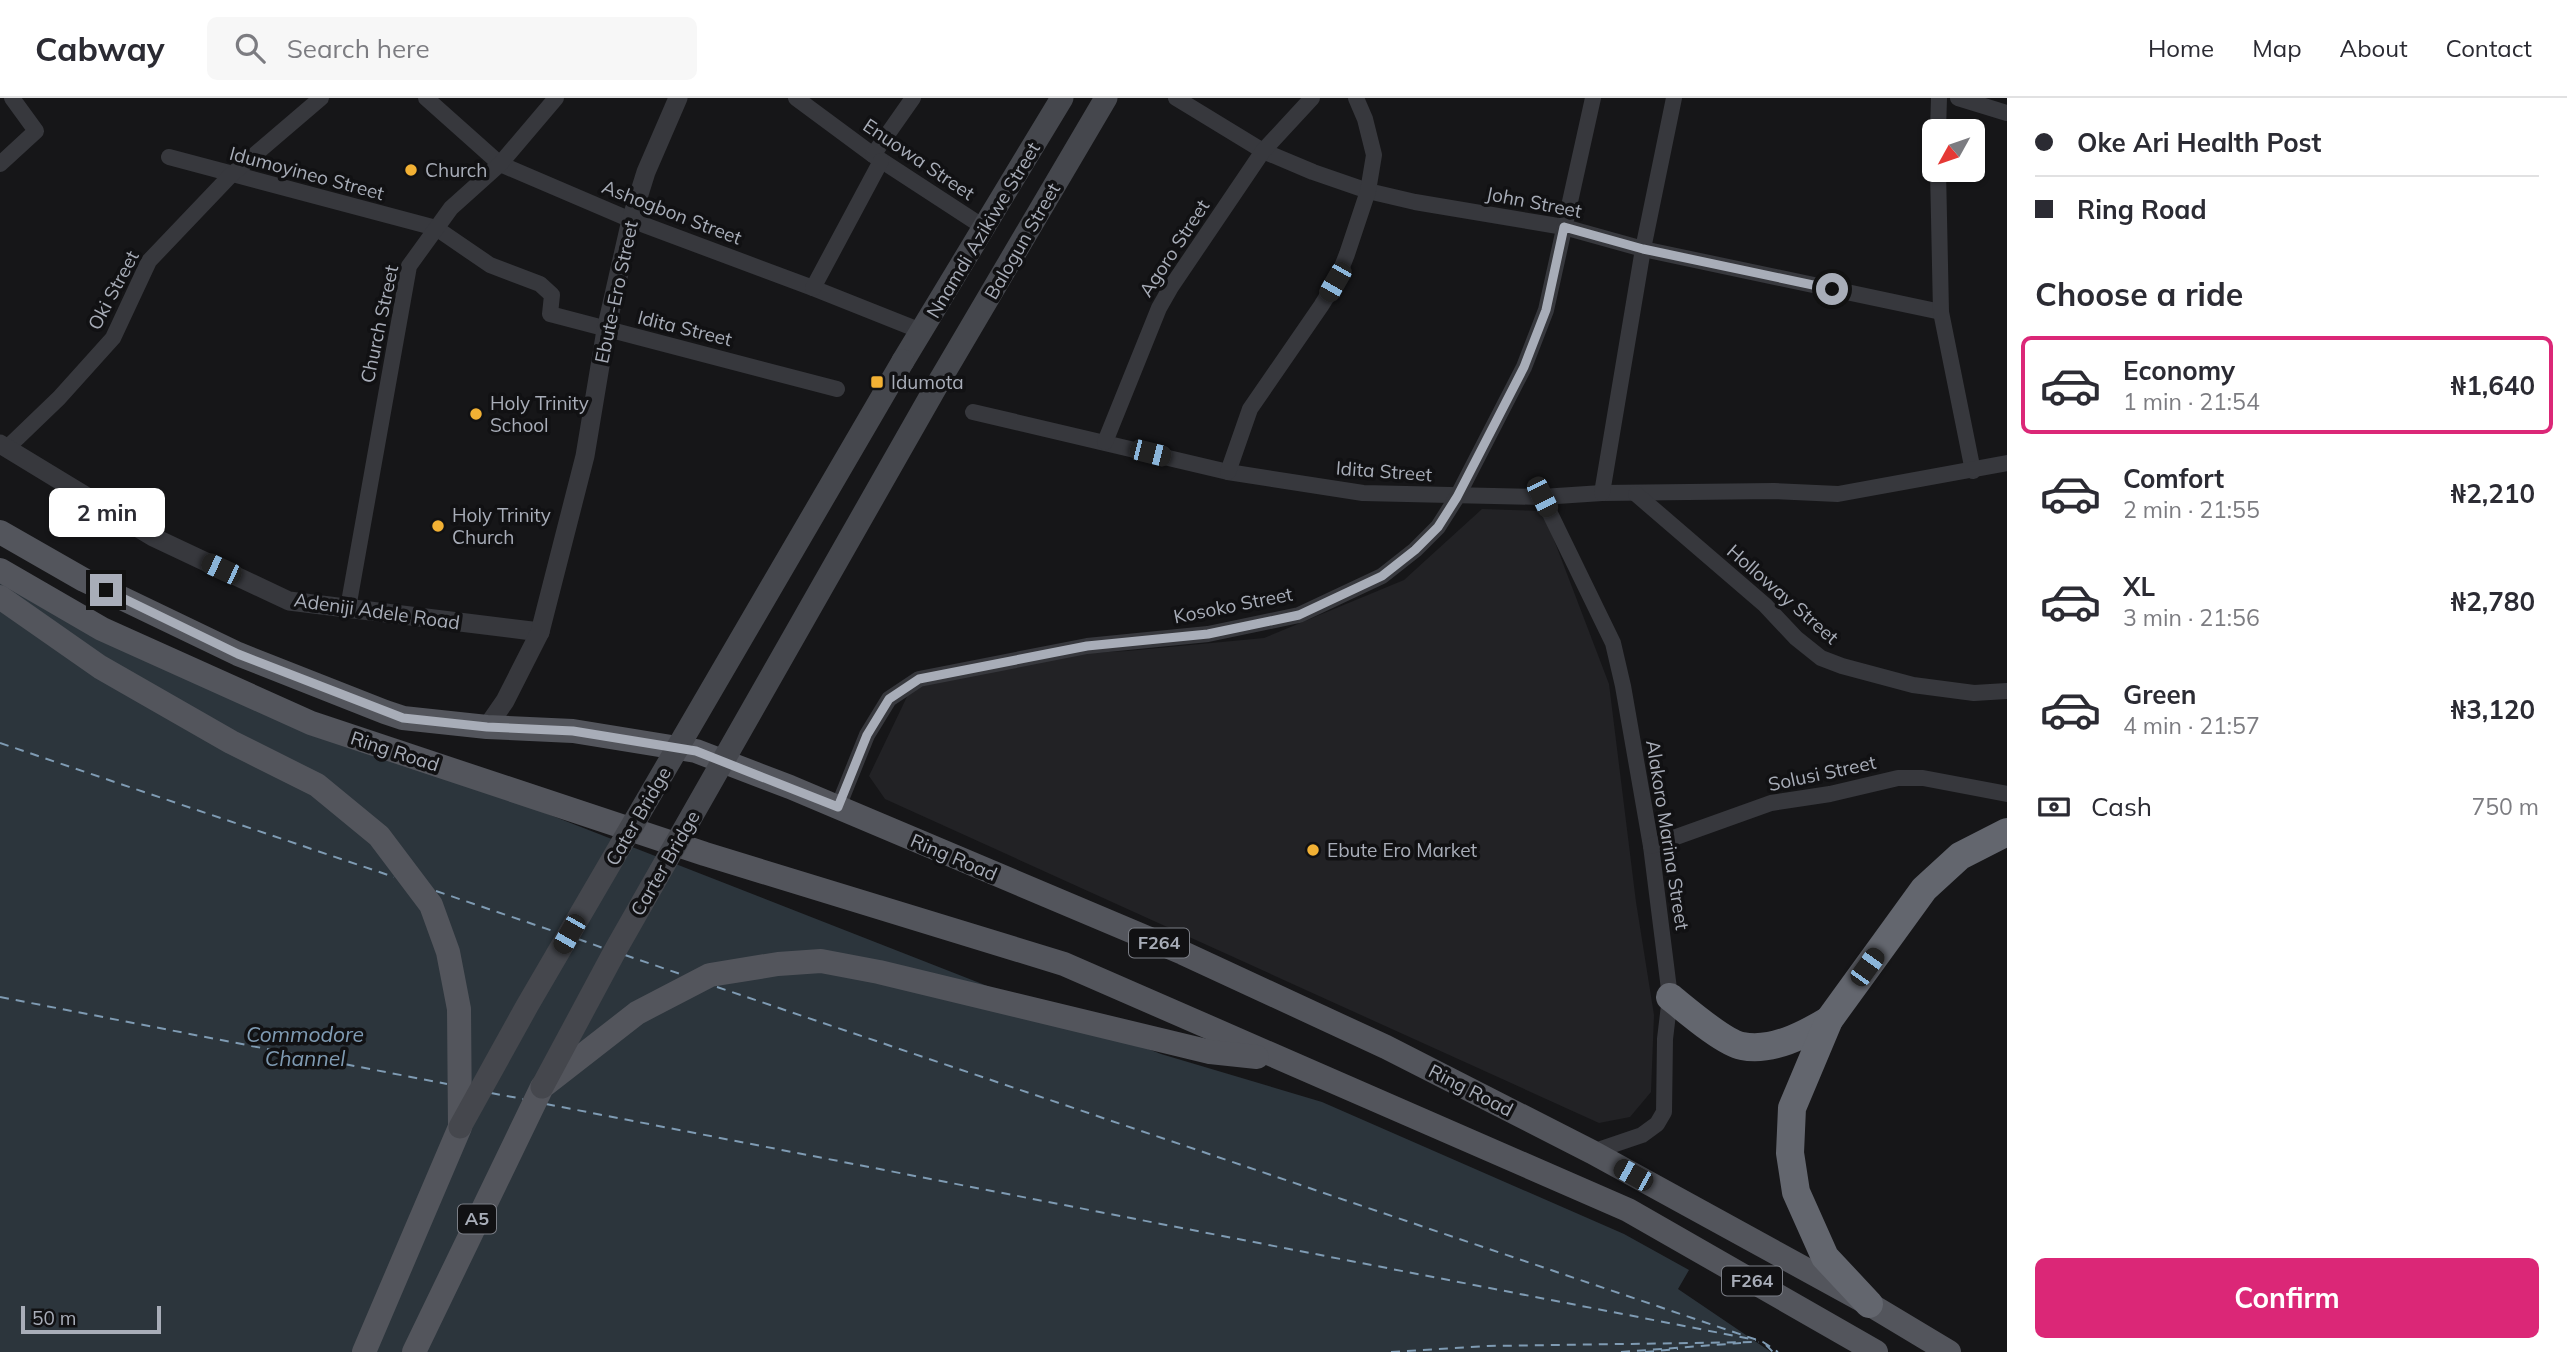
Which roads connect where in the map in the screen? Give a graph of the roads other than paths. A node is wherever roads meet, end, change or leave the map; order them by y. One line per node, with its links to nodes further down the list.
1 (12, 98): 22 (street)
2 (321, 98): 24 (street, Oki Street)
3 (426, 98): 23 (street, Ashogbon Street)
4 (556, 98): 23 (street, Church Street)
5 (678, 98): 27 (street, Ebute-Ero Street)
6 (796, 98): 21 (street, Enuowa Street)
7 (913, 98): 21 (street)
8 (1062, 98): 30 (main road, Nnamdi Azikiwe Street / A5)
9 (1106, 98): 37 (main road, Balogun Street / A5)
10 (1176, 98): 19 (street, John Street)
11 (1312, 98): 19 (street, Agoro Street)
12 (1356, 98): 26 (street)
13 (1593, 98): 28 (street, Kosoko Street)
14 (1674, 98): 31 (street)
15 (1938, 98): 18 (street)
16 (1958, 98): 17 (street)
17 (2007, 113)
18 (1938, 119)
19 (1262, 151): 26 (street, John Street); 40 (street, Agoro Street)
20 (169, 157): 24 (street, Idumoyineo Street)
21 (877, 158): 30 (street, Enuowa Street); 32 (street)
22 (0, 164)
23 (499, 164): 27 (street, Ashogbon Street); 29 (street, Church Street)
24 (231, 176): 29 (street, Idumoyineo Street); 41 (street, Oki Street)
25 (1938, 182): 33 (street)
26 (1368, 191): 28 (street, John Street); 44 (street)
27 (631, 220): 32 (street, Ashogbon Street); 34 (street, Ebute-Ero Street)
28 (1564, 227): 31 (street, John Street); 47 (street, Kosoko Street)
29 (436, 228): 34 (street, Idita Street); 52 (street, Church Street)
30 (985, 228): 35 (main road, Nnamdi Azikiwe Street / A5)
31 (1643, 249): 33 (street, John Street); 45 (street)
32 (813, 288): 35 (street, Ashogbon Street)
33 (1941, 312): 43 (street)
34 (606, 330): 38 (street, Idita Street); 53 (street, Ebute-Ero Street)
35 (921, 331): 36 (main road, Nnamdi Azikiwe Street / A5)
36 (903, 361): 64 (main road, Cater Bridge / A5, bridge)
37 (937, 385): 63 (main road, Carter Bridge / A5, bridge)
38 (837, 389)
39 (973, 412): 40 (street, Idita Street)
40 (1105, 442): 44 (street, Idita Street)
41 (4, 446): 52 (street, Adeniji Adele Road)
42 (2007, 463): 43 (street, Idita Street)
43 (1973, 471): 46 (street, Idita Street)
44 (1228, 472): 47 (street, Idita Street)
45 (1602, 493): 46 (street, Idita Street); 48 (street, Idita Street)
46 (1636, 494): 54 (street, Holloway Street)
47 (1457, 497): 48 (street, Idita Street); 57 (street, Kosoko Street)
48 (1542, 497): 59 (street, Alakoro Marina Street)
49 (0, 532): 55 (main road, Ring Road / F264)
50 (0, 570): 62 (main road, Ring Road / F264)
51 (0, 597): 64 (main road)
52 (348, 608): 53 (street, Adeniji Adele Road)
53 (540, 632): 55 (street, Ebute-Ero Street)
54 (2007, 691)
55 (487, 727): 57 (main road, Ring Road / F264)
56 (2007, 794): 59 (street, Solusi Street)
57 (838, 807): 65 (main road, Ring Road / F264)
58 (2007, 832): 61 (highway)
59 (1651, 846): 60 (street, Alakoro Marina Street)
60 (1670, 997): 61 (highway); 65 (street, Alakoro Marina Street)
61 (1829, 1020): 66 (highway)
62 (1281, 1060): 63 (main road); 69 (main road, Ring Road / F264)
63 (542, 1087): 68 (main road, Carter Bridge / A5)
64 (460, 1127): 67 (main road, A5)
65 (1592, 1152): 66 (main road, Ring Road / F264)
66 (1869, 1304): 70 (main road, F264)
67 (364, 1352)
68 (414, 1352)
69 (1876, 1352)
70 (1949, 1352)

